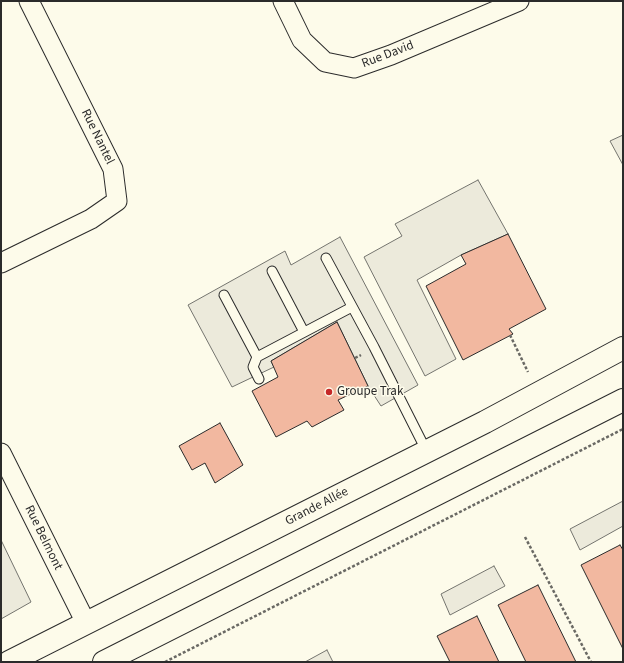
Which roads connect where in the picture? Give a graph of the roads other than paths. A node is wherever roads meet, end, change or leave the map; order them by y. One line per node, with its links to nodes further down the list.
1 (29, 1): 5 (street, Rue Nantel)
2 (283, 1): 3 (street, Rue David)
3 (519, 1)
4 (326, 258): 8 (lane)
5 (1, 263)
6 (272, 270): 9 (lane)
7 (224, 295): 11 (lane)
8 (352, 307): 9 (lane); 14 (lane)
9 (304, 332): 11 (lane)
10 (623, 348): 14 (main road, Grande Allée)
11 (257, 356): 12 (lane)
12 (259, 379)
13 (623, 400): 18 (main road)
14 (426, 452): 16 (main road, Grande Allée)
15 (1, 453): 16 (street, Rue Belmont)
16 (86, 623): 17 (main road, Grande Allée)
17 (9, 662)
18 (104, 662)

